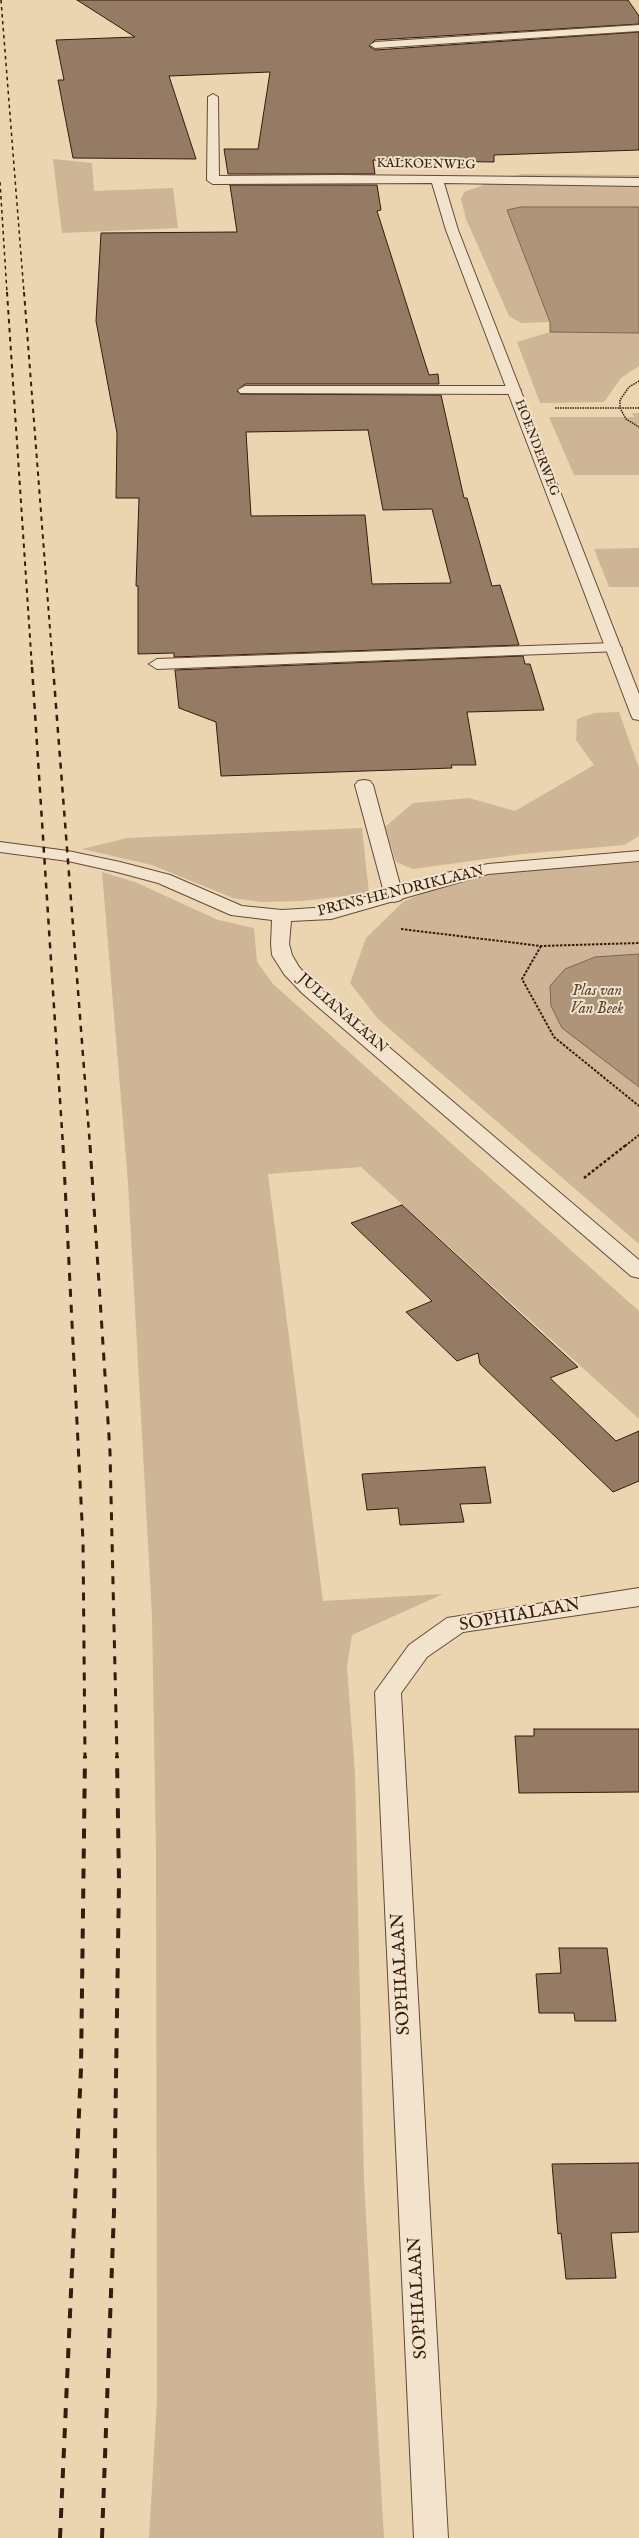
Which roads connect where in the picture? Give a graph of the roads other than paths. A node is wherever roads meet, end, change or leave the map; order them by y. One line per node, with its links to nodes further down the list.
1 (639, 28): 2 (street)
2 (374, 45)
3 (213, 97): 4 (street, KALKOENWEG)
4 (437, 179): 5 (street, KALKOENWEG); 7 (street, HOENDERWEG)
5 (639, 182)
6 (245, 390): 7 (street)
7 (514, 390): 8 (street, HOENDERWEG)
8 (614, 648): 9 (street); 10 (street, HOENDERWEG)
9 (157, 664)
10 (639, 715)
11 (364, 785): 14 (street)
12 (0, 847): 15 (street)
13 (639, 856): 14 (street, PRINS HENDRIKLAAN)
14 (394, 896): 15 (street, PRINS HENDRIKLAAN)
15 (282, 916): 16 (street, JULIANALAAN)
16 (639, 1271)
17 (639, 1597): 18 (street, SOPHIALAAN)
18 (431, 2538)

